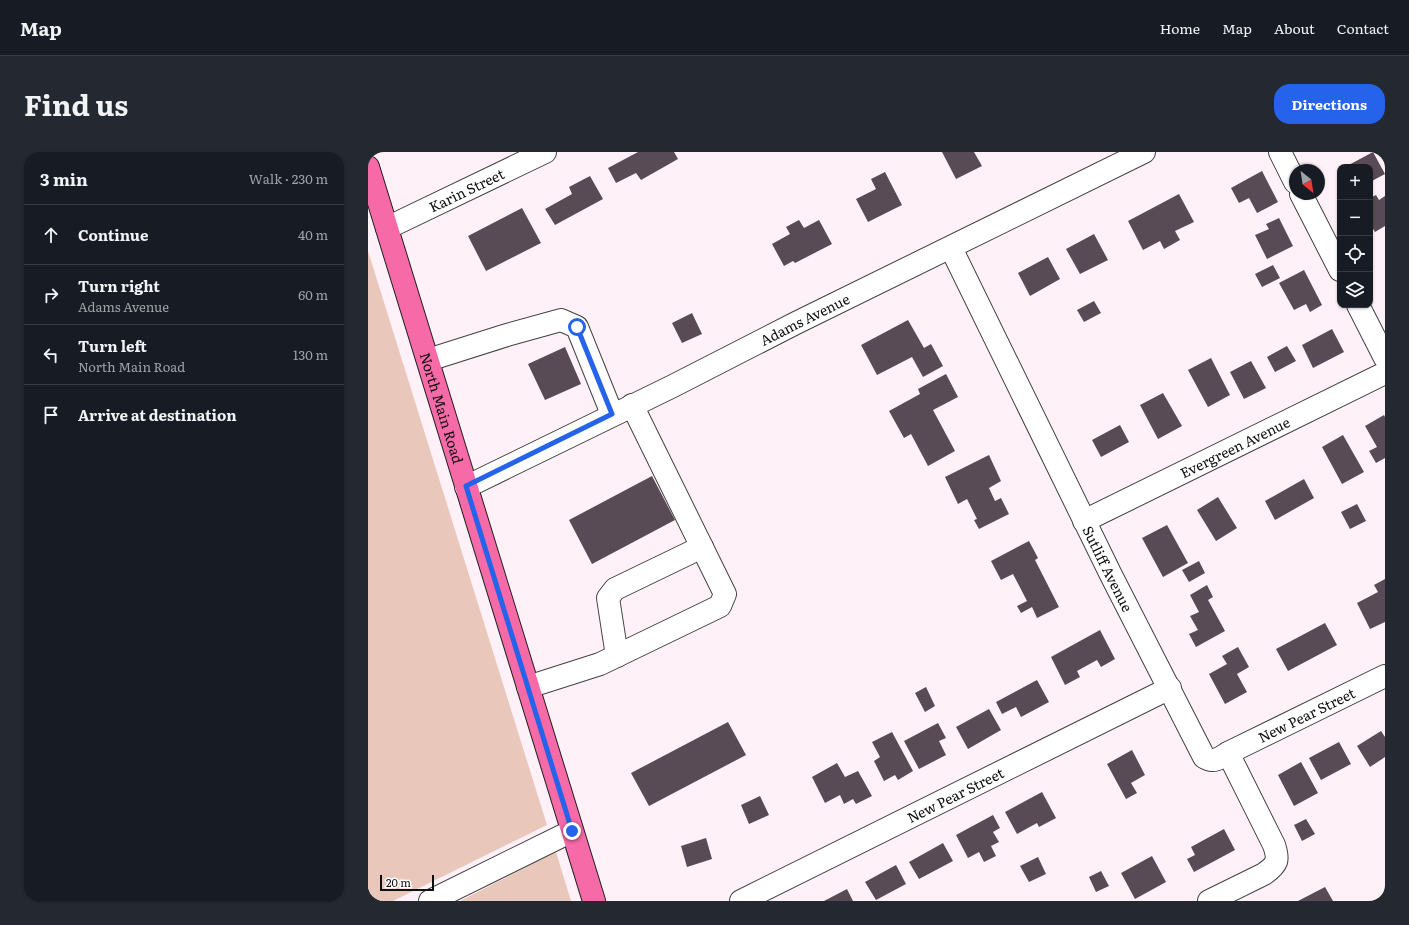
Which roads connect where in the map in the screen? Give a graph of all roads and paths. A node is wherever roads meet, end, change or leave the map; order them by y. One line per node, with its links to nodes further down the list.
1 (545, 152): 7 (street, Karin Street)
2 (1144, 152): 8 (street, Adams Avenue)
3 (1280, 152): 5 (street)
4 (368, 168): 7 (main road, North Main Road)
5 (1289, 170)
6 (1304, 200): 9 (street)
7 (387, 228): 12 (main road, North Main Road)
8 (951, 248): 14 (street, Adams Avenue); 17 (street, Sutliff Avenue)
9 (1337, 264)
10 (1360, 308): 11 (street)
11 (1385, 358)
12 (428, 360): 15 (street); 16 (main road, North Main Road)
13 (1385, 373): 17 (street, Evergreen Avenue)
14 (632, 405): 15 (street, Adams Avenue); 18 (street)
15 (612, 414): 16 (street, Adams Avenue)
16 (466, 486): 21 (main road, North Main Road)
17 (1084, 521): 22 (street, Sutliff Avenue)
18 (702, 547): 19 (street); 19 (street)
19 (617, 656): 21 (street)
20 (1385, 676): 23 (street, New Pear Street)
21 (528, 687): 24 (main road, North Main Road)
22 (1170, 688): 23 (street, Sutliff Avenue); 27 (street, New Pear Street)
23 (1228, 753): 28 (street)
24 (572, 831): 25 (street); 26 (main road, North Main Road)
25 (430, 901)
26 (594, 901)
27 (741, 901)
28 (1209, 901)

